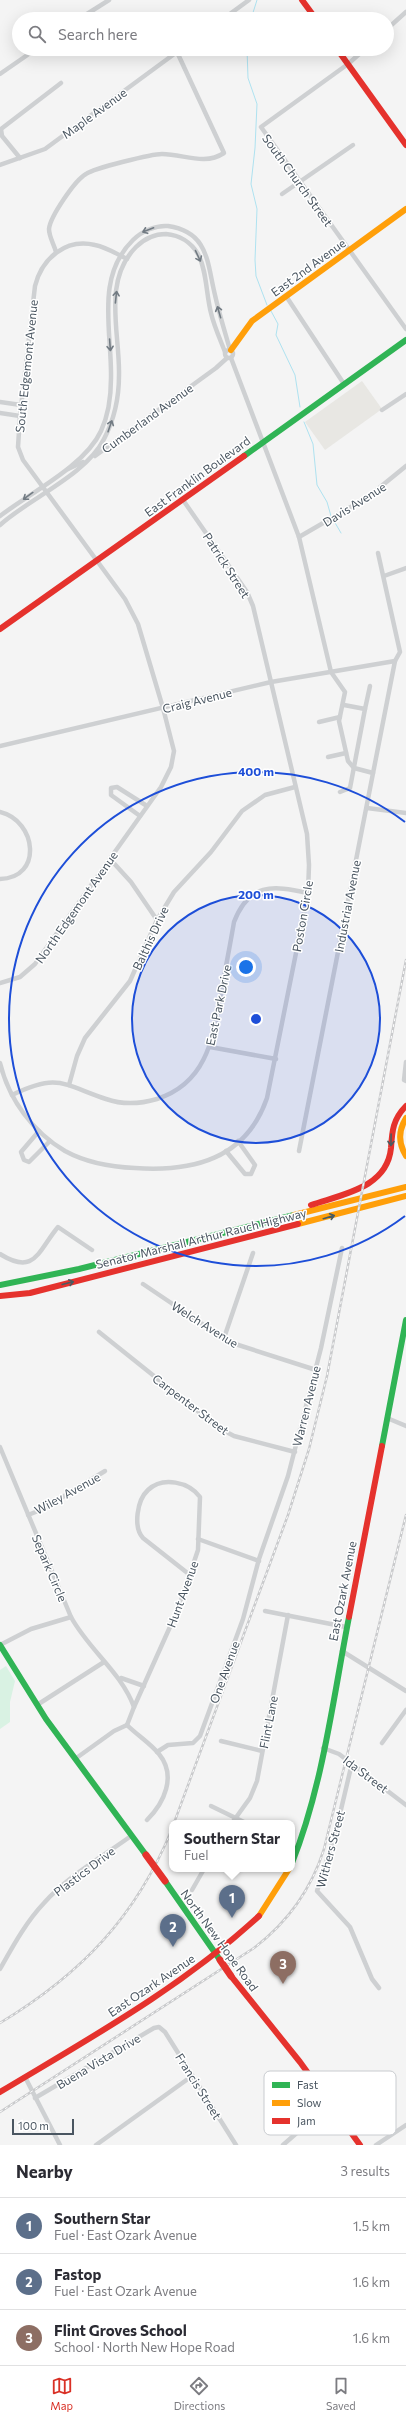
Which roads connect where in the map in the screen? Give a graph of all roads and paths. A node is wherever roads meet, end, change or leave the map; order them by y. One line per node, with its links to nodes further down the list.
1 (109, 0): 4 (street)
2 (249, 0): 5 (street)
3 (302, 0): 6 (main road)
4 (90, 12)
5 (233, 12)
6 (311, 12)
7 (405, 14): 8 (street)
8 (394, 23)
9 (26, 56): 15 (street)
10 (171, 56): 19 (street, Maple Avenue)
11 (182, 56): 25 (street)
12 (342, 56): 14 (main road)
13 (357, 56): 14 (street)
14 (348, 64): 17 (main road); 21 (street, South Church Street)
15 (0, 74)
16 (61, 83): 19 (street)
17 (406, 144)
18 (353, 145): 21 (street)
19 (20, 158): 20 (street, Maple Avenue)
20 (0, 164)
21 (300, 182): 22 (street); 24 (street, South Church Street)
22 (282, 194)
23 (406, 209): 24 (main road, East 2nd Avenue)
24 (349, 250): 28 (main road, East 2nd Avenue); 29 (street, South Church Street)
25 (56, 252): 26 (street, South Edgemont Avenue); 35 (street, South Edgemont Avenue)
26 (121, 256): 27 (street, South Edgemont Avenue); 31 (street, one-way to 26); 42 (street, one-way to 42)
27 (127, 259): 31 (street, one-way to 31); 40 (street, one-way to 27)
28 (286, 296): 31 (main road, East 2nd Avenue); 32 (street)
29 (406, 329)
30 (406, 340): 32 (main road, East Franklin Boulevard)
31 (229, 354): 39 (street); 40 (street, Cumberland Avenue)
32 (344, 384): 39 (main road, East Franklin Boulevard)
33 (406, 394): 36 (street)
34 (0, 402): 35 (street)
35 (21, 405): 38 (street, South Edgemont Avenue)
36 (382, 410)
37 (0, 414): 38 (street)
38 (20, 416): 43 (street, South Edgemont Avenue)
39 (262, 444): 45 (main road, East Franklin Boulevard); 48 (street)
40 (90, 459): 42 (street, Cumberland Avenue); 44 (street)
41 (406, 466): 48 (street, Davis Avenue)
42 (62, 472): 43 (street)
43 (43, 485): 44 (street, South Edgemont Avenue); 46 (street, one-way to 46)
44 (47, 491): 47 (street); 50 (street, South Edgemont Avenue)
45 (183, 500): 50 (main road, East Franklin Boulevard); 56 (street, Patrick Street)
46 (0, 516)
47 (0, 525)
48 (299, 537): 55 (street)
49 (378, 553): 52 (street, Industrial Avenue)
50 (98, 561): 53 (main road, East Franklin Boulevard); 59 (street, North Edgemont Avenue)
51 (406, 568): 52 (street)
52 (384, 576): 54 (street, Industrial Avenue)
53 (0, 629)
54 (395, 661): 55 (street, Craig Avenue); 67 (street, Industrial Avenue)
55 (330, 672): 56 (street, Craig Avenue); 58 (street)
56 (271, 682): 59 (street, Craig Avenue); 68 (street, Poston Circle)
57 (370, 686): 60 (street)
58 (344, 705): 60 (street); 61 (street)
59 (163, 708): 63 (street, Craig Avenue); 70 (street, North Edgemont Avenue)
60 (365, 709): 66 (street)
61 (340, 717): 62 (street); 64 (street)
62 (319, 722)
63 (0, 746)
64 (346, 753): 65 (street); 66 (street)
65 (328, 757)
66 (354, 768): 67 (street); 69 (street)
67 (373, 773): 71 (street, Industrial Avenue)
68 (296, 787): 77 (street, Poston Circle); 78 (street, Balthis Drive)
69 (340, 792)
70 (147, 806): 74 (street, North Edgemont Avenue); 74 (street)
71 (366, 808): 73 (street); 93 (street, Industrial Avenue)
72 (0, 812): 76 (street)
73 (406, 813)
74 (140, 816): 75 (street, North Edgemont Avenue)
75 (110, 859): 78 (street); 79 (street, North Edgemont Avenue)
76 (0, 879)
77 (308, 892): 80 (street, East Park Drive); 81 (street, Poston Circle)
78 (157, 920): 85 (street, Balthis Drive)
79 (0, 984)
80 (210, 1047): 81 (street); 85 (street, East Park Drive)
81 (276, 1059): 91 (street, Poston Circle)
82 (406, 1062): 84 (street)
83 (0, 1063): 86 (street, Poston Circle)
84 (406, 1081)
85 (69, 1085): 86 (street, East Park Drive)
86 (12, 1095): 89 (street, Poston Circle)
87 (406, 1106): 97 (main road, one-way to 97)
88 (406, 1118): 94 (main road)
89 (39, 1131): 90 (street, Poston Circle); 90 (street)
90 (50, 1141): 92 (street, Poston Circle)
91 (238, 1142): 92 (street, Poston Circle); 92 (street)
92 (226, 1151)
93 (299, 1151)
94 (406, 1156)
95 (406, 1187): 97 (main road, Senator Marshall Arthur Rauch Highway)
96 (406, 1196): 104 (main road, Senator Marshall Arthur Rauch Highway, one-way to 96)
97 (252, 1224): 103 (main road, Senator Marshall Arthur Rauch Highway)
98 (342, 1248): 108 (street, Warren Avenue)
99 (92, 1250): 101 (street)
100 (253, 1253): 107 (street)
101 (0, 1254)
102 (143, 1284): 107 (street, Welch Avenue)
103 (0, 1285)
104 (0, 1298)
105 (406, 1320): 109 (main road, East Ozark Avenue)
106 (99, 1332): 112 (street, Carpenter Street)
107 (224, 1338): 108 (street, Welch Avenue)
108 (316, 1370): 112 (street, Warren Avenue)
109 (387, 1418): 110 (street); 121 (main road, East Ozark Avenue)
110 (406, 1426)
111 (0, 1447): 114 (street, Separk Circle)
112 (295, 1452): 116 (street, Warren Avenue)
113 (105, 1471): 114 (street, Wiley Avenue)
114 (28, 1515): 120 (street, Separk Circle)
115 (198, 1539): 116 (street); 117 (street, Hunt Avenue); 117 (street, Hunt Avenue)
116 (259, 1561): 136 (street, One Avenue)
117 (190, 1575): 126 (street, Hunt Avenue)
118 (265, 1611): 119 (street)
119 (288, 1615): 121 (street); 135 (street, Flint Lane)
120 (71, 1616): 122 (street); 124 (street, Separk Circle)
121 (346, 1627): 123 (main road, East Ozark Avenue)
122 (0, 1645): 128 (main road, North New Hope Road)
123 (342, 1651): 127 (street); 134 (main road, East Ozark Avenue)
124 (104, 1662): 125 (street, Separk Circle); 128 (street)
125 (119, 1677): 126 (street, Separk Circle); 129 (street, Separk Circle)
126 (144, 1686): 129 (street, Hunt Avenue)
127 (406, 1691)
128 (37, 1706): 137 (main road, North New Hope Road)
129 (134, 1707): 131 (street)
130 (406, 1710): 133 (street)
131 (127, 1725): 136 (street); 137 (street)
132 (221, 1741): 135 (street)
133 (382, 1743)
134 (323, 1748): 138 (street, Ida Street); 145 (main road, East Ozark Avenue)
135 (262, 1751): 141 (street, Flint Lane)
136 (157, 1752): 142 (street)
137 (75, 1759): 144 (main road, North New Hope Road)
138 (352, 1763): 139 (street, Ida Street); 151 (street, Withers Street)
139 (406, 1805)
140 (211, 1806): 141 (street)
141 (237, 1818): 143 (street)
142 (147, 1820)
143 (241, 1820)
144 (131, 1836): 149 (main road, North New Hope Road, bridge); 150 (street, Plastics Drive)
145 (295, 1848)
146 (202, 1872): 148 (street)
147 (287, 1872): 149 (main road, East Ozark Avenue)
148 (192, 1890)
149 (218, 1957): 153 (main road, North New Hope Road, bridge); 155 (main road, East Ozark Avenue)
150 (0, 1969)
151 (379, 1988)
152 (161, 2028): 154 (street, Francis Street); 157 (street, Buena Vista Drive)
153 (306, 2071)
154 (192, 2076): 164 (street); 165 (street, Francis Street)
155 (25, 2077): 156 (main road, East Ozark Avenue); 157 (street)
156 (0, 2092)
157 (36, 2098): 163 (street)
158 (406, 2125): 159 (street)
159 (396, 2132)
160 (294, 2135): 166 (street)
161 (353, 2135): 167 (main road, North New Hope Road)
162 (391, 2135): 168 (street)
163 (60, 2145)
164 (96, 2145)
165 (236, 2145)
166 (283, 2145)
167 (360, 2145)
168 (376, 2145)

